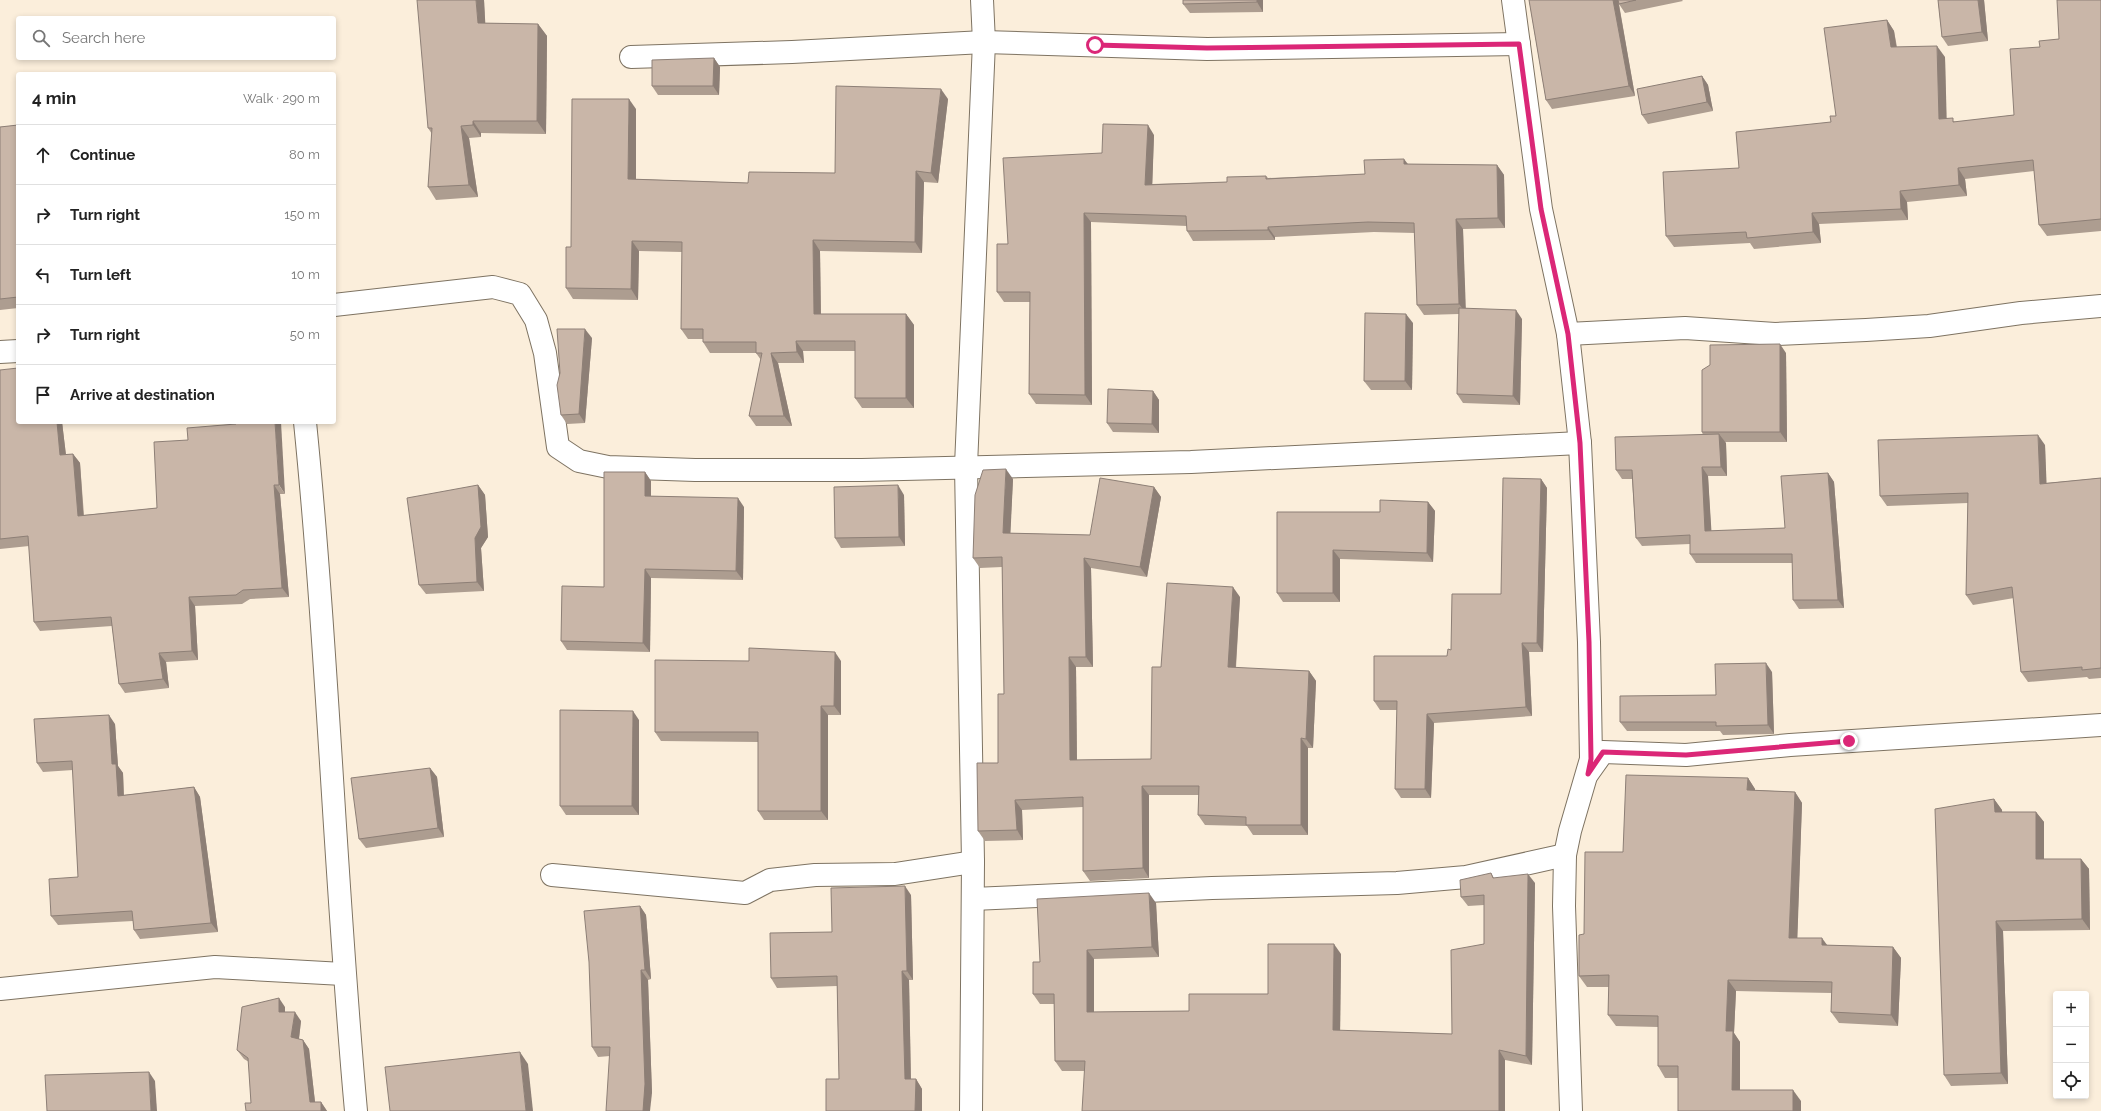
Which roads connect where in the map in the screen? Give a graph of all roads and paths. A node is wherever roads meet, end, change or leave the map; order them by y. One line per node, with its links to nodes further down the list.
1 (982, 0): 3 (street)
2 (1513, 0): 4 (street)
3 (984, 42): 4 (street); 5 (street); 13 (street)
4 (1519, 44): 8 (street)
5 (631, 57)
6 (336, 305): 13 (street)
7 (2101, 306): 8 (street)
8 (1568, 334): 12 (street)
9 (16, 351): 10 (street)
10 (0, 352)
11 (305, 424): 20 (street)
12 (1580, 443): 13 (street); 15 (street)
13 (966, 466): 17 (street)
14 (2101, 725): 15 (street)
15 (1588, 774): 16 (street)
16 (1565, 855): 19 (street); 24 (street)
17 (973, 862): 18 (street); 19 (street)
18 (552, 876)
19 (973, 899): 23 (street)
20 (343, 974): 21 (street); 22 (street)
21 (0, 989)
22 (356, 1111)
23 (970, 1111)
24 (1571, 1111)

